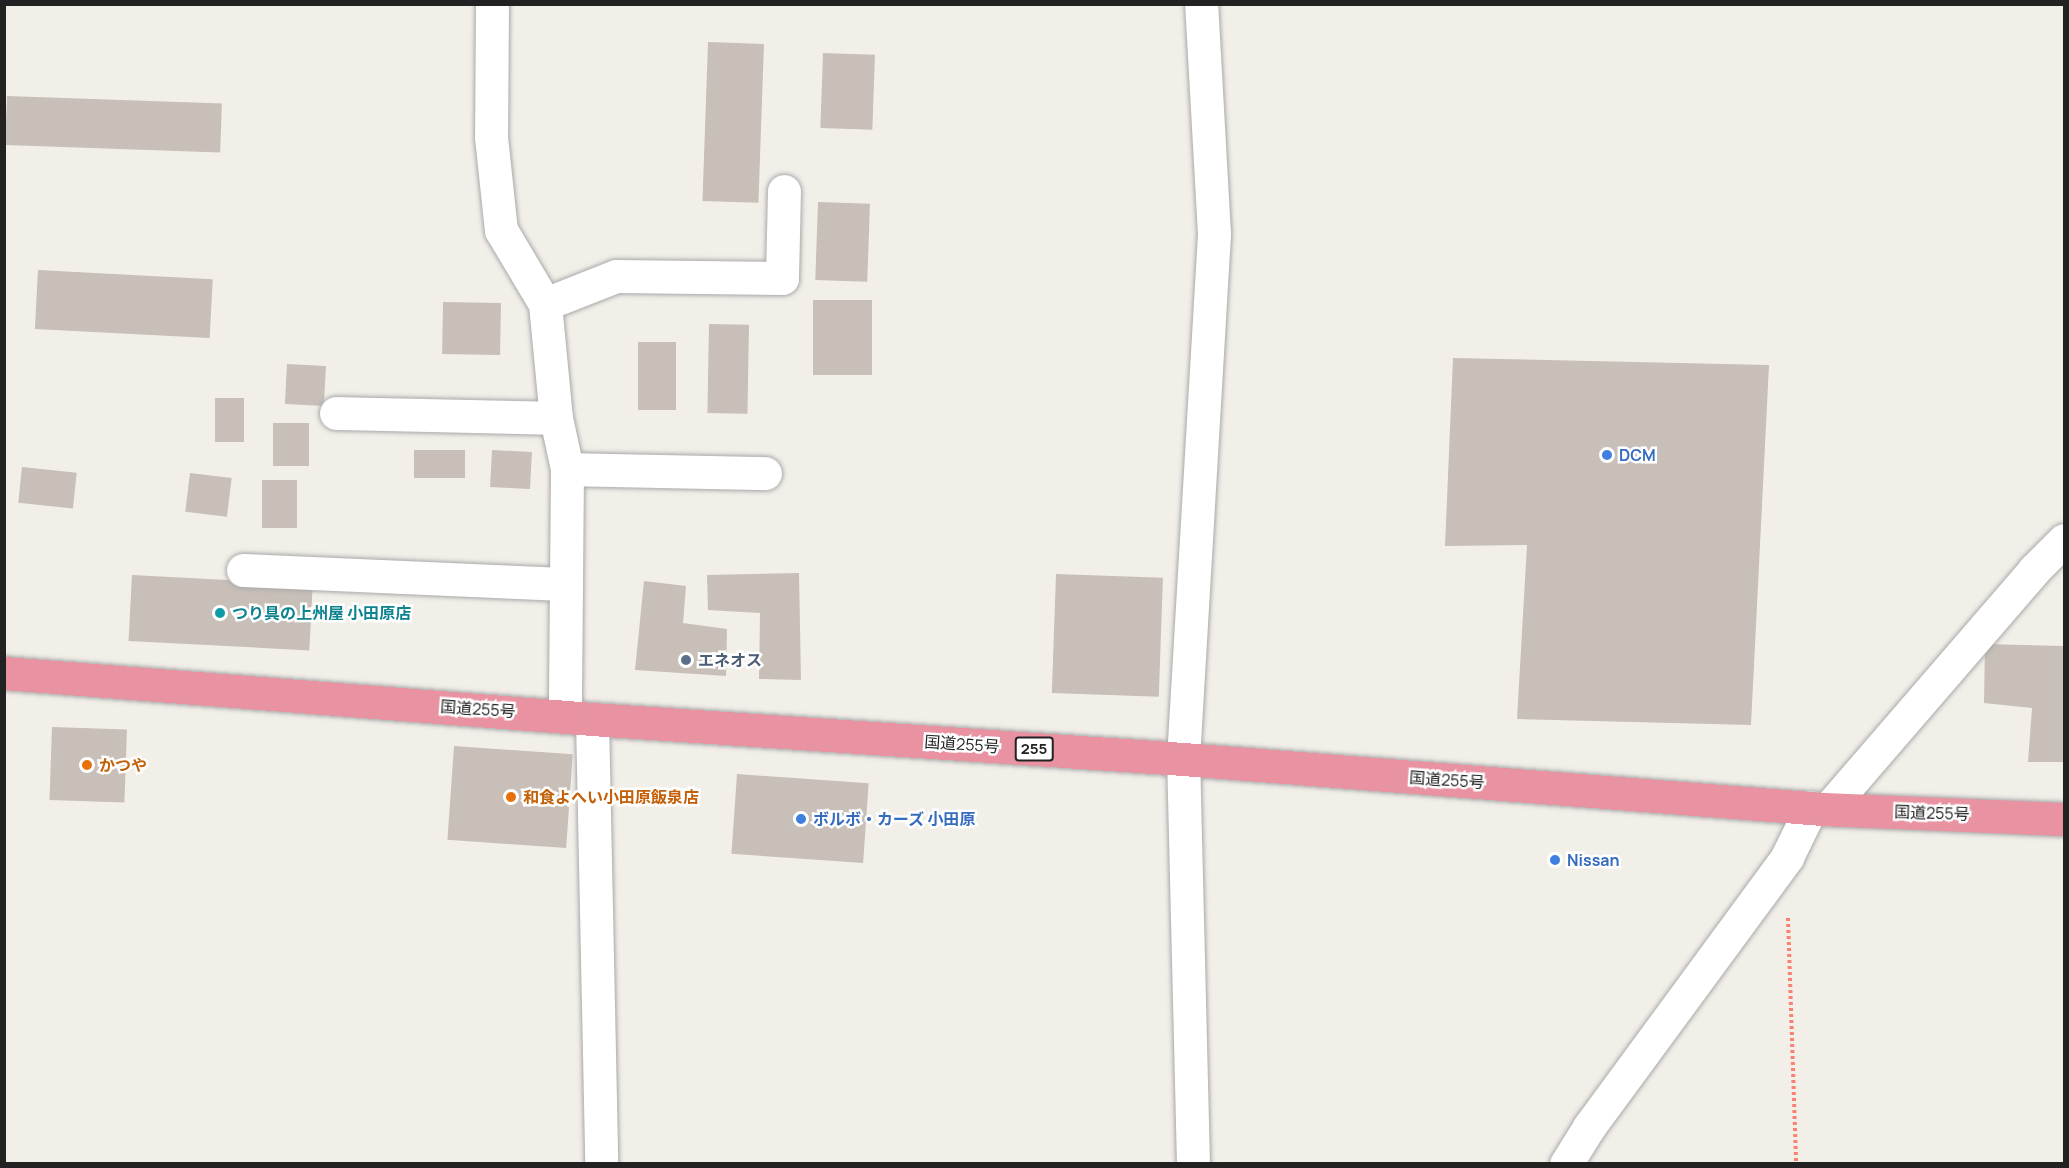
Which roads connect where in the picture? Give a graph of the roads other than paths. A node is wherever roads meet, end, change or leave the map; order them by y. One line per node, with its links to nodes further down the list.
1 (492, 4): 4 (street)
2 (1201, 4): 14 (street)
3 (784, 191): 4 (street)
4 (545, 304): 6 (street)
5 (336, 413): 6 (street)
6 (556, 418): 7 (street)
7 (567, 469): 8 (street); 11 (street)
8 (765, 473)
9 (2064, 540): 15 (street)
10 (243, 570): 11 (street)
11 (564, 584): 13 (street)
12 (4, 673): 13 (highway, 国道255号 / 255)
13 (579, 718): 14 (highway, 国道255号 / 255); 17 (street)
14 (1183, 759): 15 (highway, 国道255号 / 255); 18 (street)
15 (1820, 808): 16 (highway, 国道255号 / 255); 19 (street)
16 (2064, 819)
17 (601, 1164)
18 (1193, 1164)
19 (1566, 1164)

